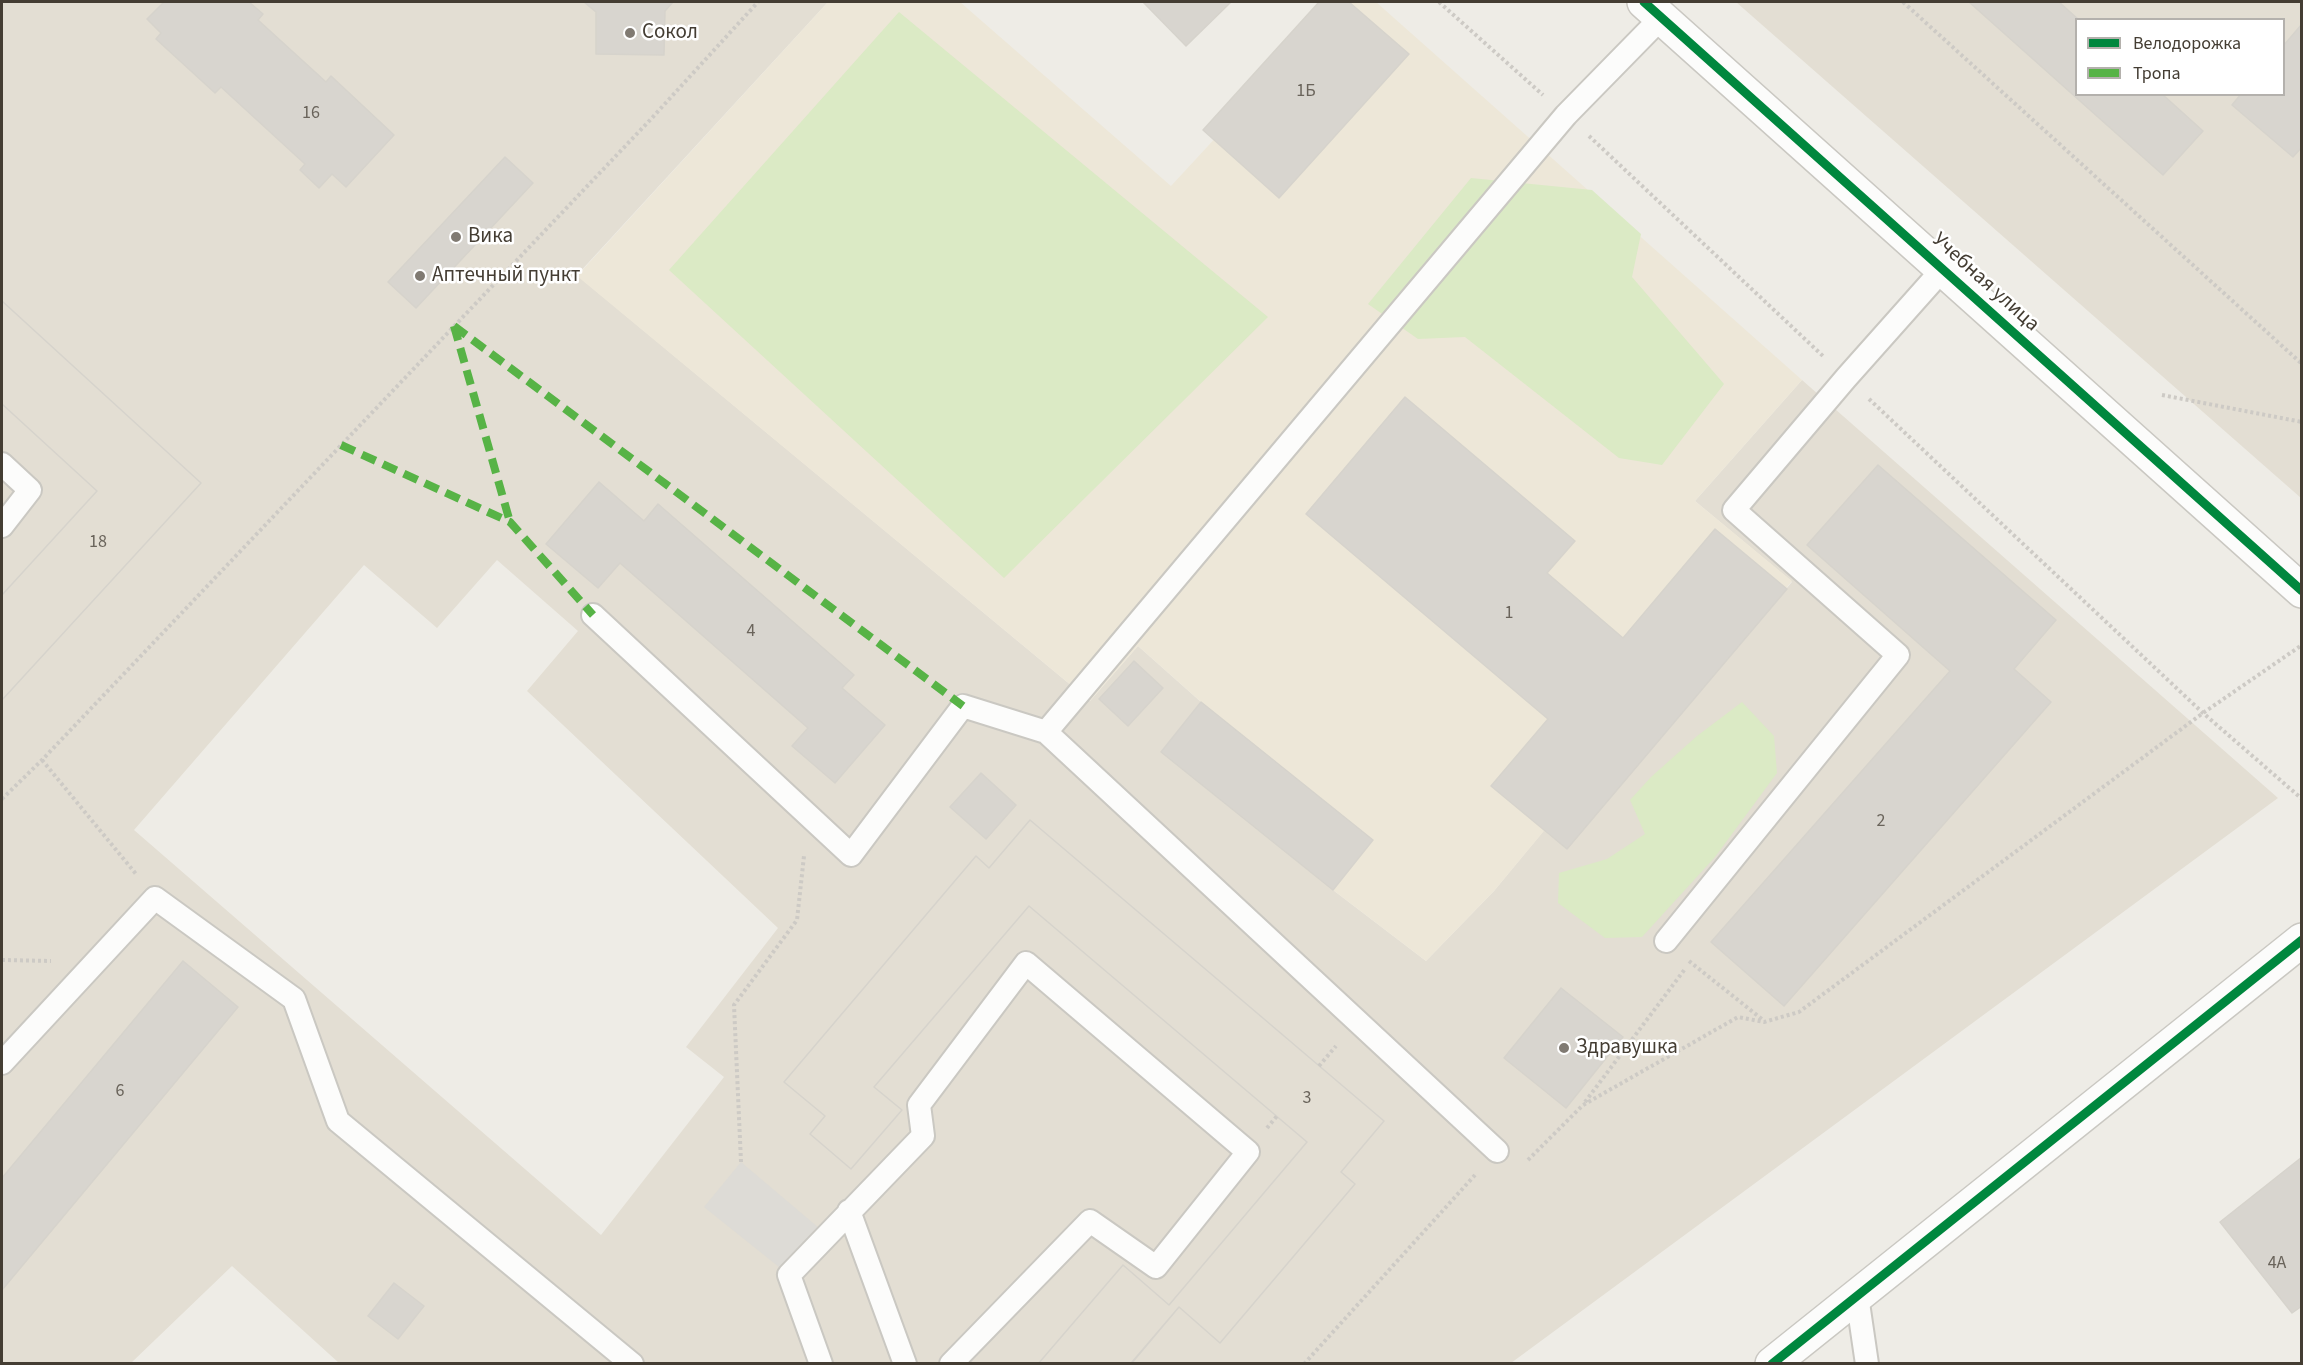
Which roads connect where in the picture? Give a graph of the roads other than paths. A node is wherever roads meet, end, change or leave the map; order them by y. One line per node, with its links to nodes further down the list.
1 (1653, 9): 2 (street, Учебная улица); 7 (lane)
2 (1943, 269): 5 (street, Учебная улица); 9 (lane)
3 (2, 464): 4 (lane)
4 (2, 526)
5 (2301, 591)
6 (593, 615): 7 (lane)
7 (1047, 732): 11 (lane)
8 (2301, 940): 13 (street)
9 (1666, 941)
10 (2, 1064): 14 (lane)
11 (1497, 1151)
12 (849, 1211): 15 (lane); 16 (lane); 17 (lane)
13 (1857, 1296): 18 (street); 19 (lane)
14 (632, 1364)
15 (821, 1364)
16 (905, 1364)
17 (951, 1364)
18 (1772, 1364)
19 (1867, 1364)

